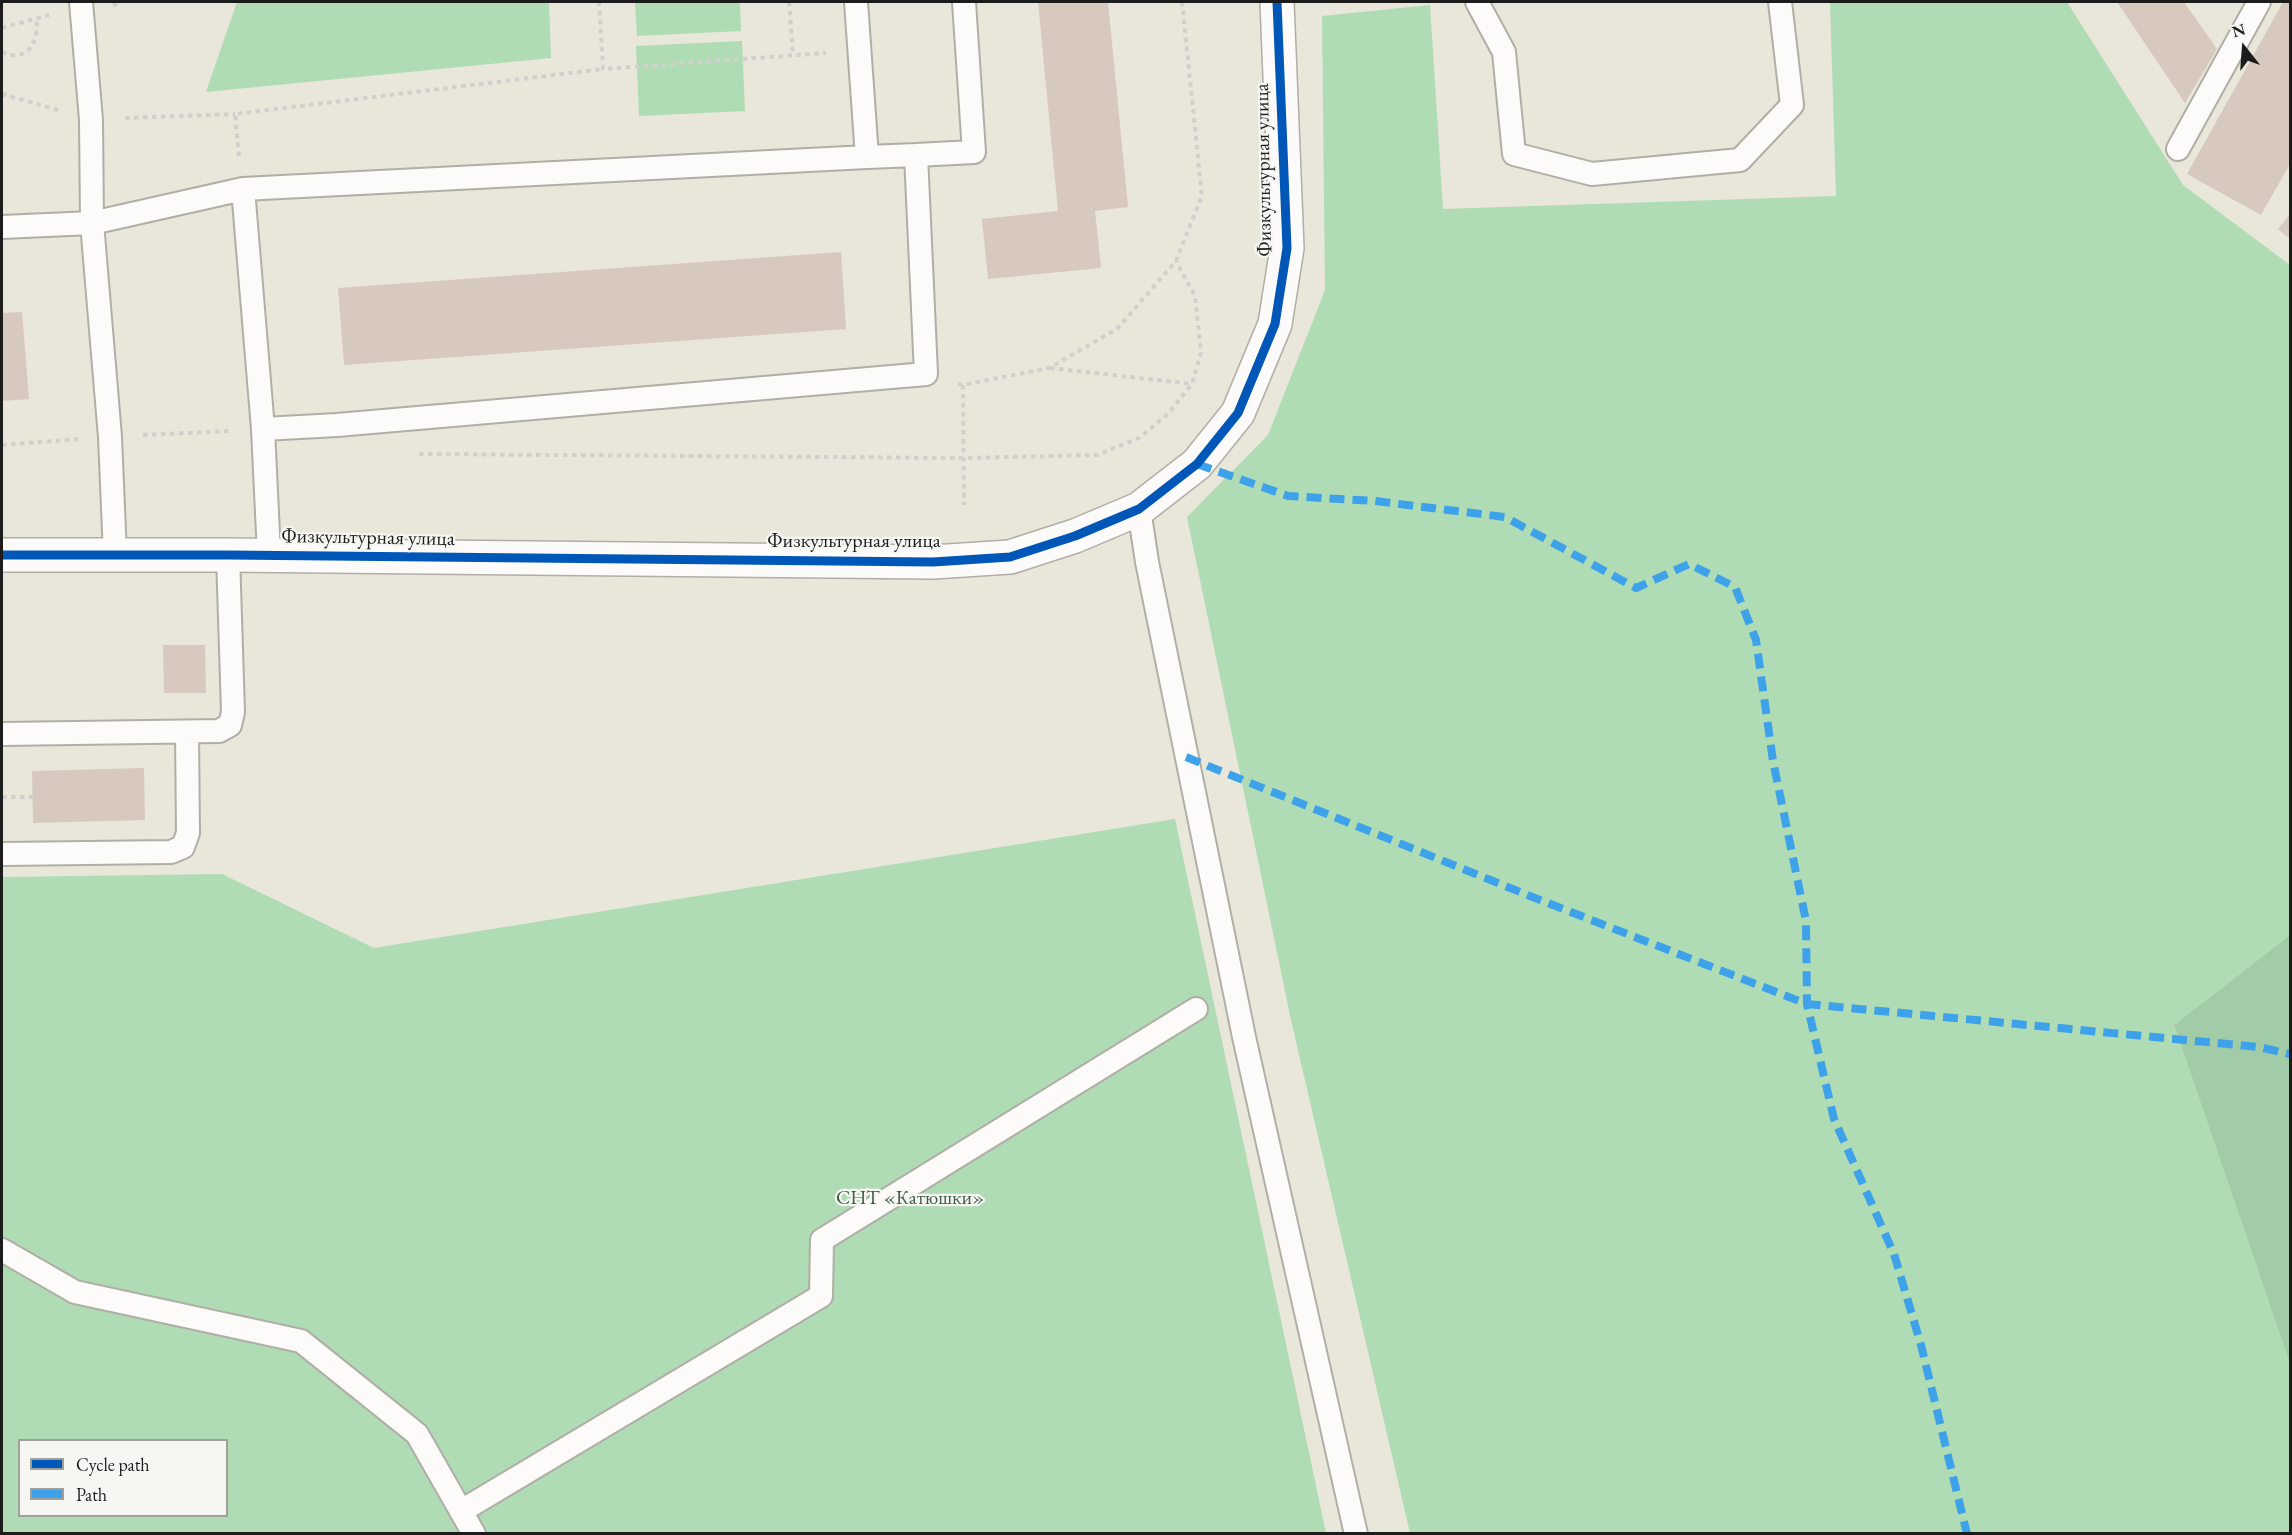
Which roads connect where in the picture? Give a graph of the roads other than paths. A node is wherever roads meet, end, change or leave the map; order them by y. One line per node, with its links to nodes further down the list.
1 (856, 2): 10 (lane)
2 (964, 2): 9 (lane)
3 (1277, 2): 15 (street, Физкультурная улица)
4 (1477, 2): 5 (lane)
5 (1780, 2)
6 (2259, 2): 8 (lane)
7 (82, 6): 12 (lane)
8 (2178, 149)
9 (916, 155): 10 (lane); 14 (lane)
10 (867, 158): 11 (lane)
11 (243, 189): 12 (lane); 14 (lane)
12 (92, 223): 13 (lane); 17 (lane)
13 (2, 227)
14 (263, 429): 19 (lane)
15 (1138, 509): 19 (street, Физкультурная улица); 27 (lane)
16 (2, 555): 17 (street, Физкультурная улица)
17 (115, 555): 18 (street, Физкультурная улица)
18 (228, 555): 19 (street, Физкультурная улица); 20 (lane)
19 (269, 555)
20 (187, 732): 21 (lane); 22 (lane)
21 (2, 734)
22 (2, 854)
23 (1196, 1009): 25 (lane)
24 (2, 1250): 25 (lane)
25 (463, 1510): 26 (lane)
26 (474, 1533)
27 (1356, 1533)

